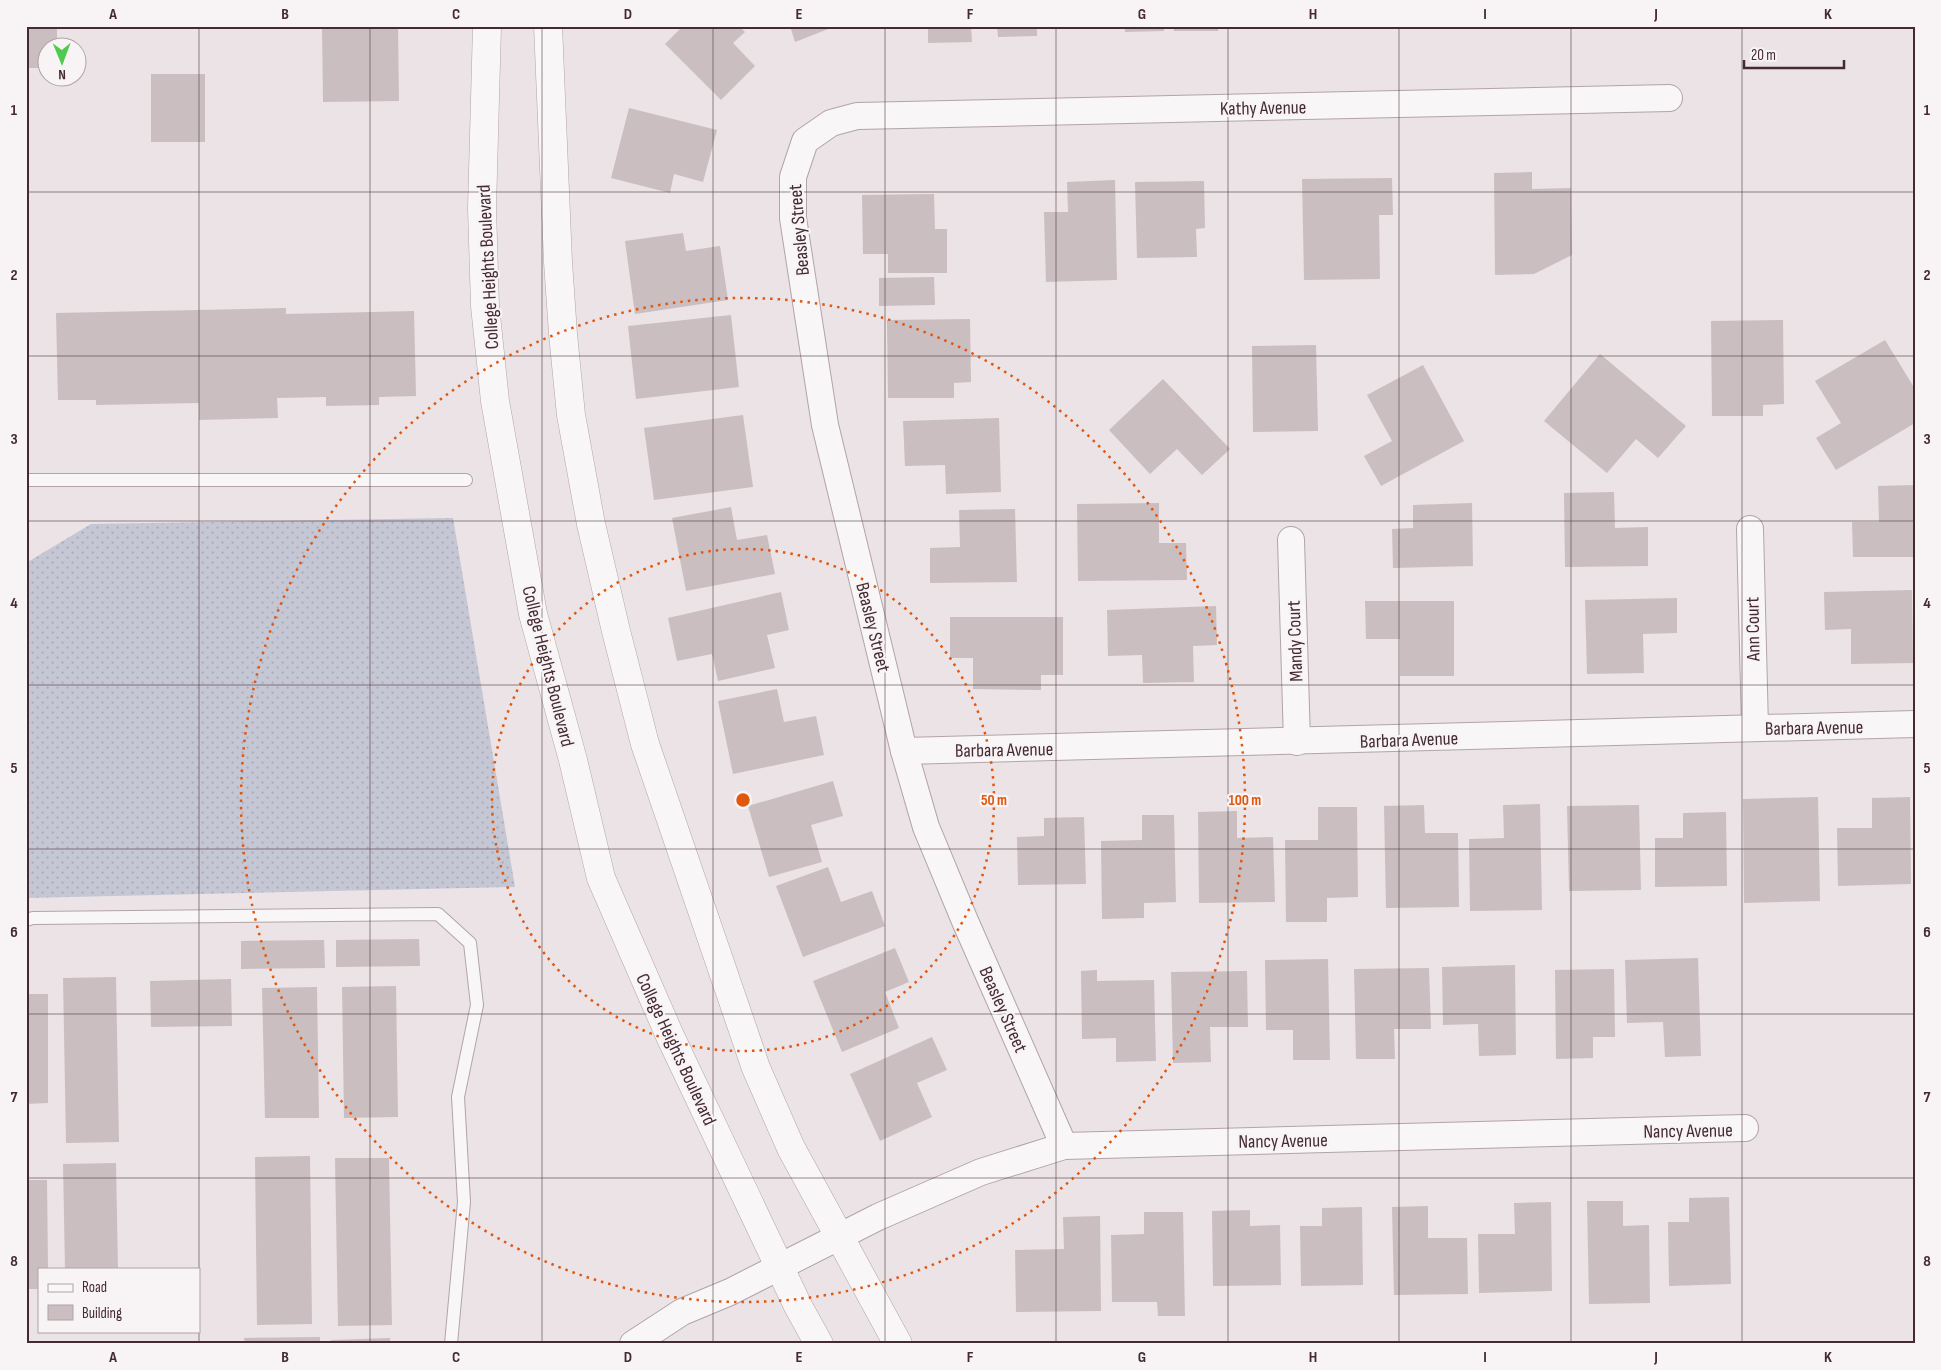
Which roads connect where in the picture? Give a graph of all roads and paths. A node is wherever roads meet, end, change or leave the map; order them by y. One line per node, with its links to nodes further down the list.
1 (487, 26): 17 (street, College Heights Boulevard)
2 (548, 26): 16 (street)
3 (1669, 98): 4 (street, Kathy Avenue)
4 (857, 116): 12 (street, Beasley Street)
5 (26, 480): 6 (lane)
6 (466, 480)
7 (1750, 529): 10 (street, Ann Court)
8 (1292, 540): 11 (street, Mandy Court)
9 (1915, 724): 10 (street, Barbara Avenue)
10 (1754, 728): 11 (street, Barbara Avenue)
11 (1297, 742): 12 (street, Barbara Avenue)
12 (904, 751): 15 (street, Beasley Street)
13 (26, 920): 18 (lane)
14 (1745, 1128): 15 (street, Nancy Avenue)
15 (1064, 1146): 16 (street, Nancy Avenue)
16 (838, 1236): 17 (street); 21 (street)
17 (780, 1267): 19 (street); 20 (street, College Heights Boulevard)
18 (451, 1344)
19 (634, 1344)
20 (818, 1344)
21 (898, 1344)

